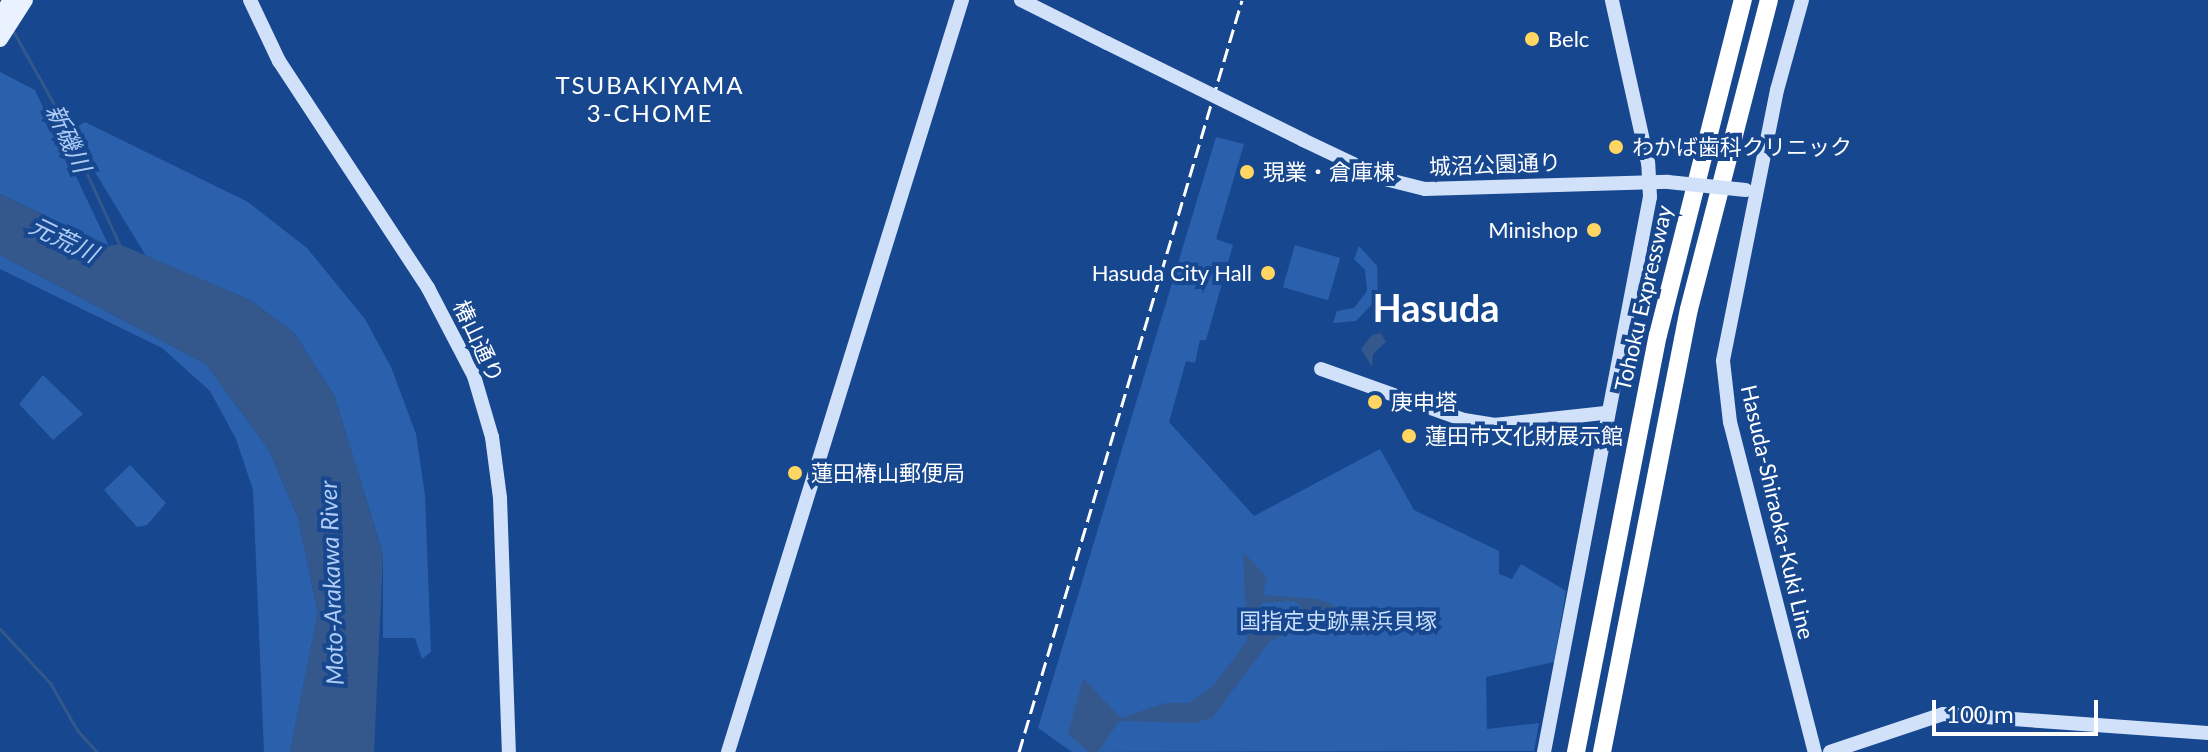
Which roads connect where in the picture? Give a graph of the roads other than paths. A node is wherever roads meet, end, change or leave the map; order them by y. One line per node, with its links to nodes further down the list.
1 (11, 0): 10 (main road)
2 (25, 0): 11 (main road)
3 (250, 0): 17 (street, 椿山通り)
4 (962, 0): 18 (street)
5 (1021, 0): 12 (street, 城沼公園通り, bridge)
6 (1612, 0): 12 (street)
7 (1743, 0): 20 (highway, Tohoku Expressway)
8 (1769, 0): 21 (highway)
9 (1802, 0): 13 (street, Hasuda-Shiraoka-Kuki Line)
10 (0, 18)
11 (0, 39)
12 (1650, 180): 13 (street, 城沼公園通り, bridge); 15 (street)
13 (1753, 191): 22 (street, Hasuda-Shiraoka-Kuki Line)
14 (1321, 369): 15 (street)
15 (1605, 413): 19 (street)
16 (2208, 733): 23 (street)
17 (509, 752)
18 (728, 752)
19 (1544, 752)
20 (1576, 752)
21 (1602, 752)
22 (1815, 752)
23 (1830, 752)

